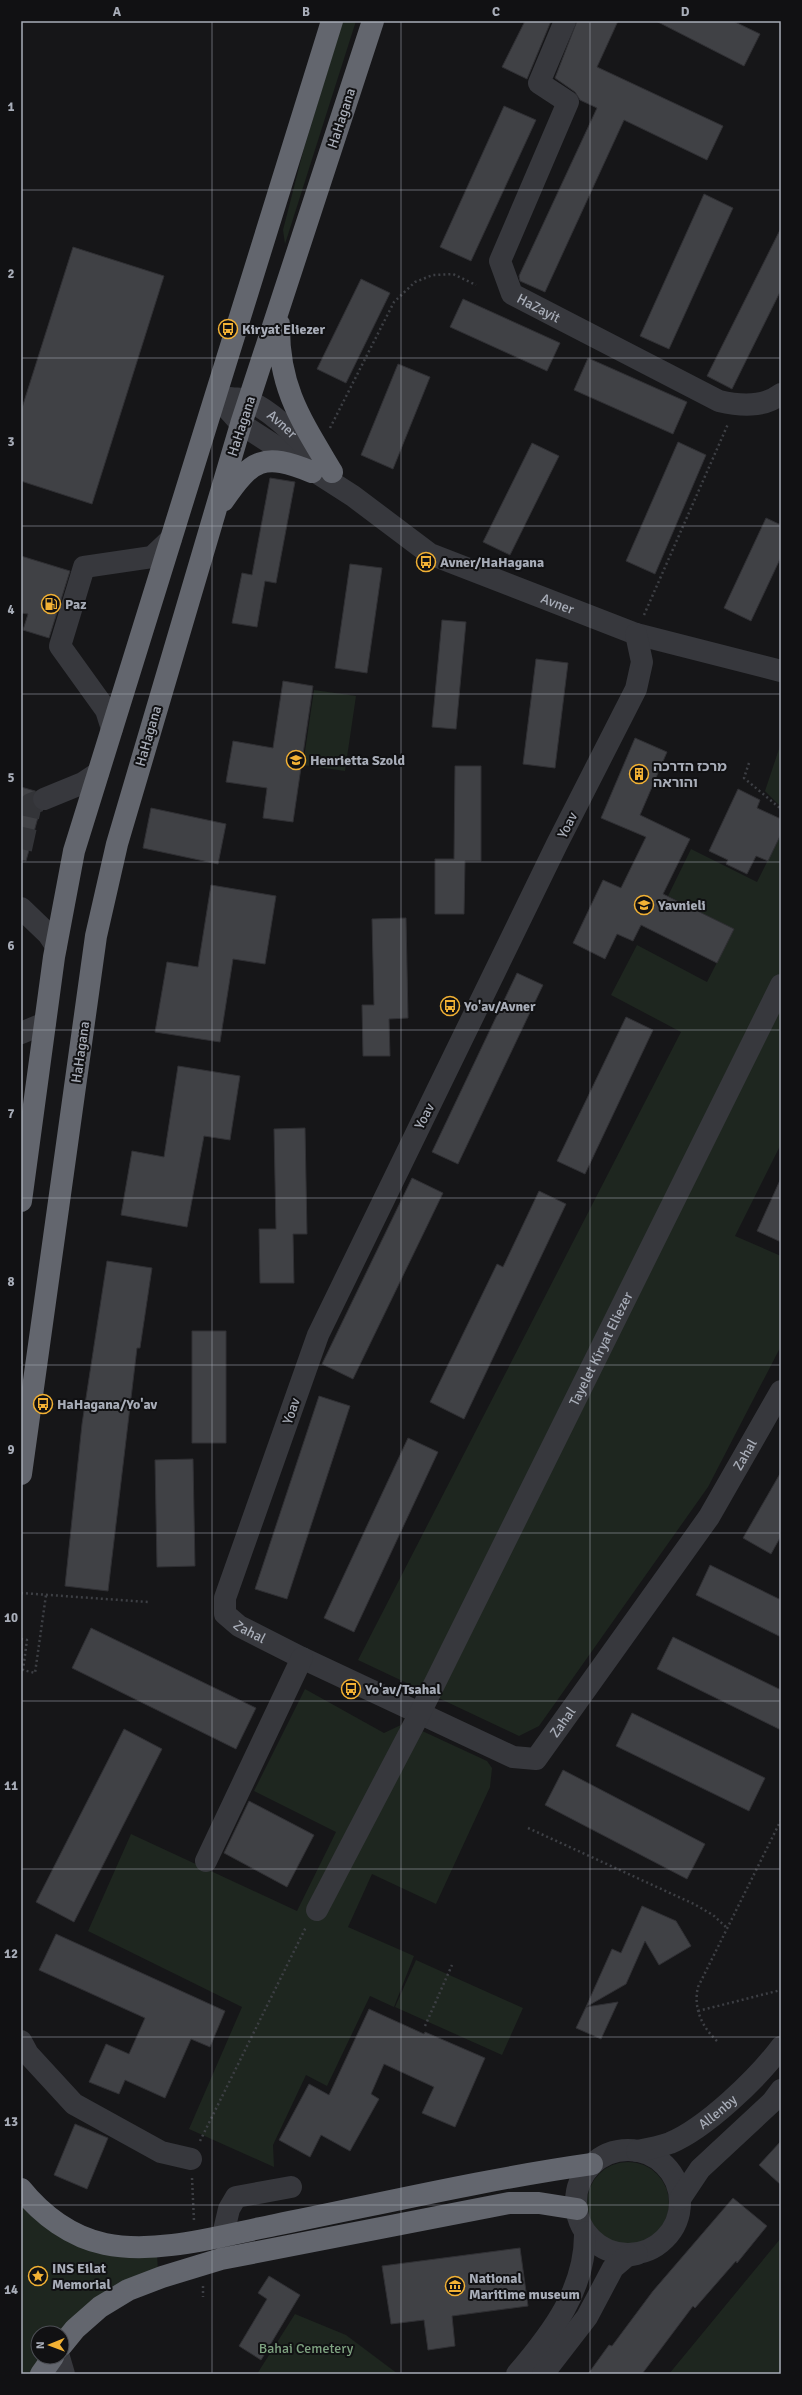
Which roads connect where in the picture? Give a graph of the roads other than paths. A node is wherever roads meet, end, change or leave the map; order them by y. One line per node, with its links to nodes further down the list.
1 (332, 21): 6 (highway)
2 (373, 21): 4 (highway, HaHagana)
3 (565, 21): 5 (street, HaZayit)
4 (282, 296): 7 (highway, HaHagana); 9 (highway)
5 (781, 394)
6 (216, 396): 7 (street, Avner); 8 (street, Avner); 11 (highway)
7 (248, 400): 8 (highway, HaHagana); 9 (street, Avner)
8 (241, 424): 9 (street, Avner); 10 (highway, HaHagana)
9 (322, 472): 10 (highway); 12 (street, Avner)
10 (213, 515): 25 (highway, HaHagana)
11 (171, 539): 14 (highway); 14 (street)
12 (636, 634): 13 (street, Avner); 26 (street, Yoav)
13 (781, 671)
14 (112, 729): 15 (highway)
15 (98, 773): 16 (street); 18 (highway)
16 (44, 798)
17 (21, 908): 18 (street)
18 (56, 946): 20 (highway)
19 (781, 985): 28 (street, Tayelet Kiryat Eliezer)
20 (45, 1023): 21 (street); 22 (highway)
21 (21, 1034)
22 (24, 1157): 23 (highway)
23 (21, 1201)
24 (781, 1391): 28 (street, Zahal)
25 (21, 1474)
26 (224, 1608): 27 (street, Zahal)
27 (302, 1658): 28 (street, Zahal); 29 (street)
28 (420, 1714): 30 (street, Tayelet Kiryat Eliezer)
29 (206, 1861)
30 (317, 1910)
31 (21, 2041): 35 (street)
32 (781, 2047): 34 (street, Allenby)
33 (781, 2090): 39 (street, Allenby)
34 (637, 2151): 36 (street); 39 (street)
35 (191, 2159)
36 (592, 2164): 40 (street); 42 (highway)
37 (291, 2187): 42 (street)
38 (21, 2189): 42 (highway)
39 (680, 2199): 43 (street)
40 (576, 2209): 41 (street); 44 (highway)
41 (585, 2232): 43 (street); 47 (street)
42 (223, 2235)
43 (637, 2254): 48 (street)
44 (70, 2335)
45 (47, 2365): 46 (highway)
46 (41, 2374)
47 (517, 2374)
48 (543, 2374)

